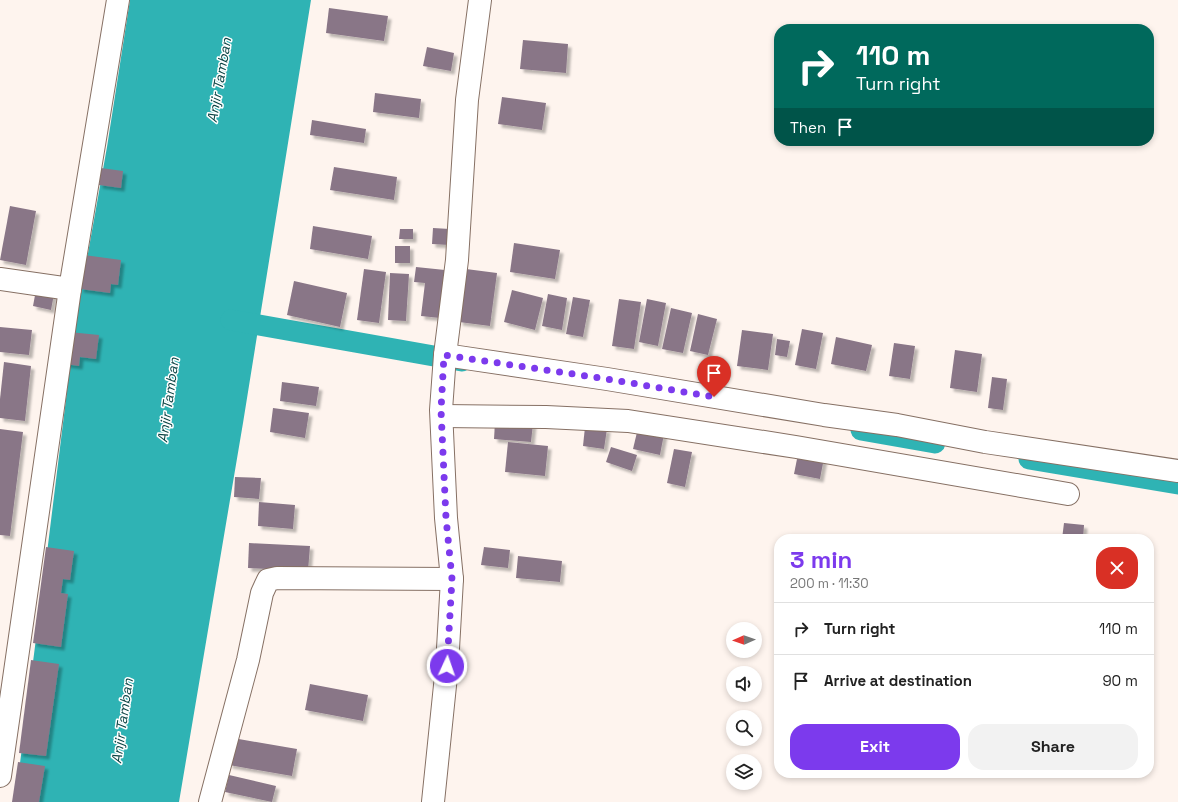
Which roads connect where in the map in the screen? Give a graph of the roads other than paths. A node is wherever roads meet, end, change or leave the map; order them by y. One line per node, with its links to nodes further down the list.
1 (118, 0): 4 (street)
2 (480, 0): 5 (street)
3 (0, 279): 4 (street)
4 (70, 289): 10 (street)
5 (444, 360): 6 (street); 7 (street)
6 (442, 413): 8 (street); 9 (street)
7 (1178, 471)
8 (1068, 494)
9 (452, 579): 11 (street); 12 (street)
10 (0, 776)
11 (210, 802)
12 (433, 802)

